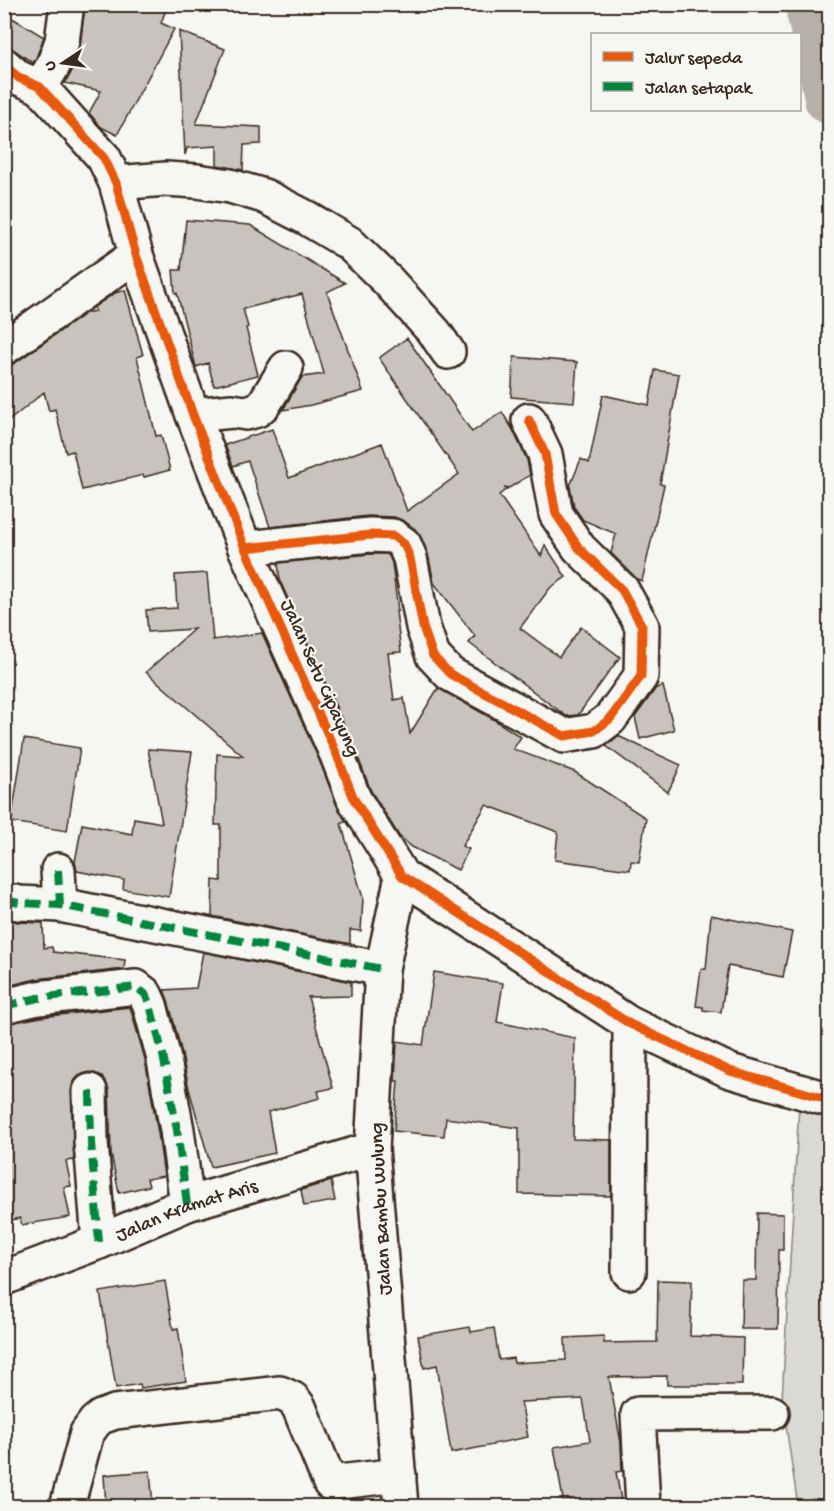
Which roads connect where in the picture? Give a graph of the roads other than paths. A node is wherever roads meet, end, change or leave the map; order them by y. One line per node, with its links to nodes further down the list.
1 (67, 4): 3 (street)
2 (4, 65): 3 (street, Jalan Setu Cipayung)
3 (40, 87): 4 (street, Jalan Setu Cipayung)
4 (116, 183): 5 (street, Jalan Setu Cipayung); 7 (street)
5 (136, 255): 6 (street); 9 (street, Jalan Setu Cipayung)
6 (4, 348)
7 (448, 352)
8 (286, 368): 9 (street)
9 (193, 415): 11 (street, Jalan Setu Cipayung)
10 (529, 420): 11 (street)
11 (245, 548): 13 (street, Jalan Setu Cipayung)
12 (58, 870): 15 (street)
13 (402, 876): 16 (street, Jalan Bambu Wulung); 18 (street, Jalan Setu Cipayung)
14 (4, 900): 15 (street)
15 (60, 905): 16 (street)
16 (382, 969): 21 (street, Jalan Bambu Wulung)
17 (4, 1006): 22 (street)
18 (630, 1024): 20 (street, Jalan Setu Cipayung); 24 (street)
19 (90, 1091): 23 (street)
20 (830, 1100)
21 (372, 1149): 22 (street, Jalan Kramat Aris); 27 (street, Jalan Bambu Wulung)
22 (187, 1204): 23 (street, Jalan Kramat Aris)
23 (99, 1242): 25 (street, Jalan Kramat Aris)
24 (629, 1272)
25 (4, 1278)
26 (772, 1413): 30 (street)
27 (400, 1491): 28 (street)
28 (330, 1495): 29 (street)
29 (67, 1506)
30 (643, 1506)

